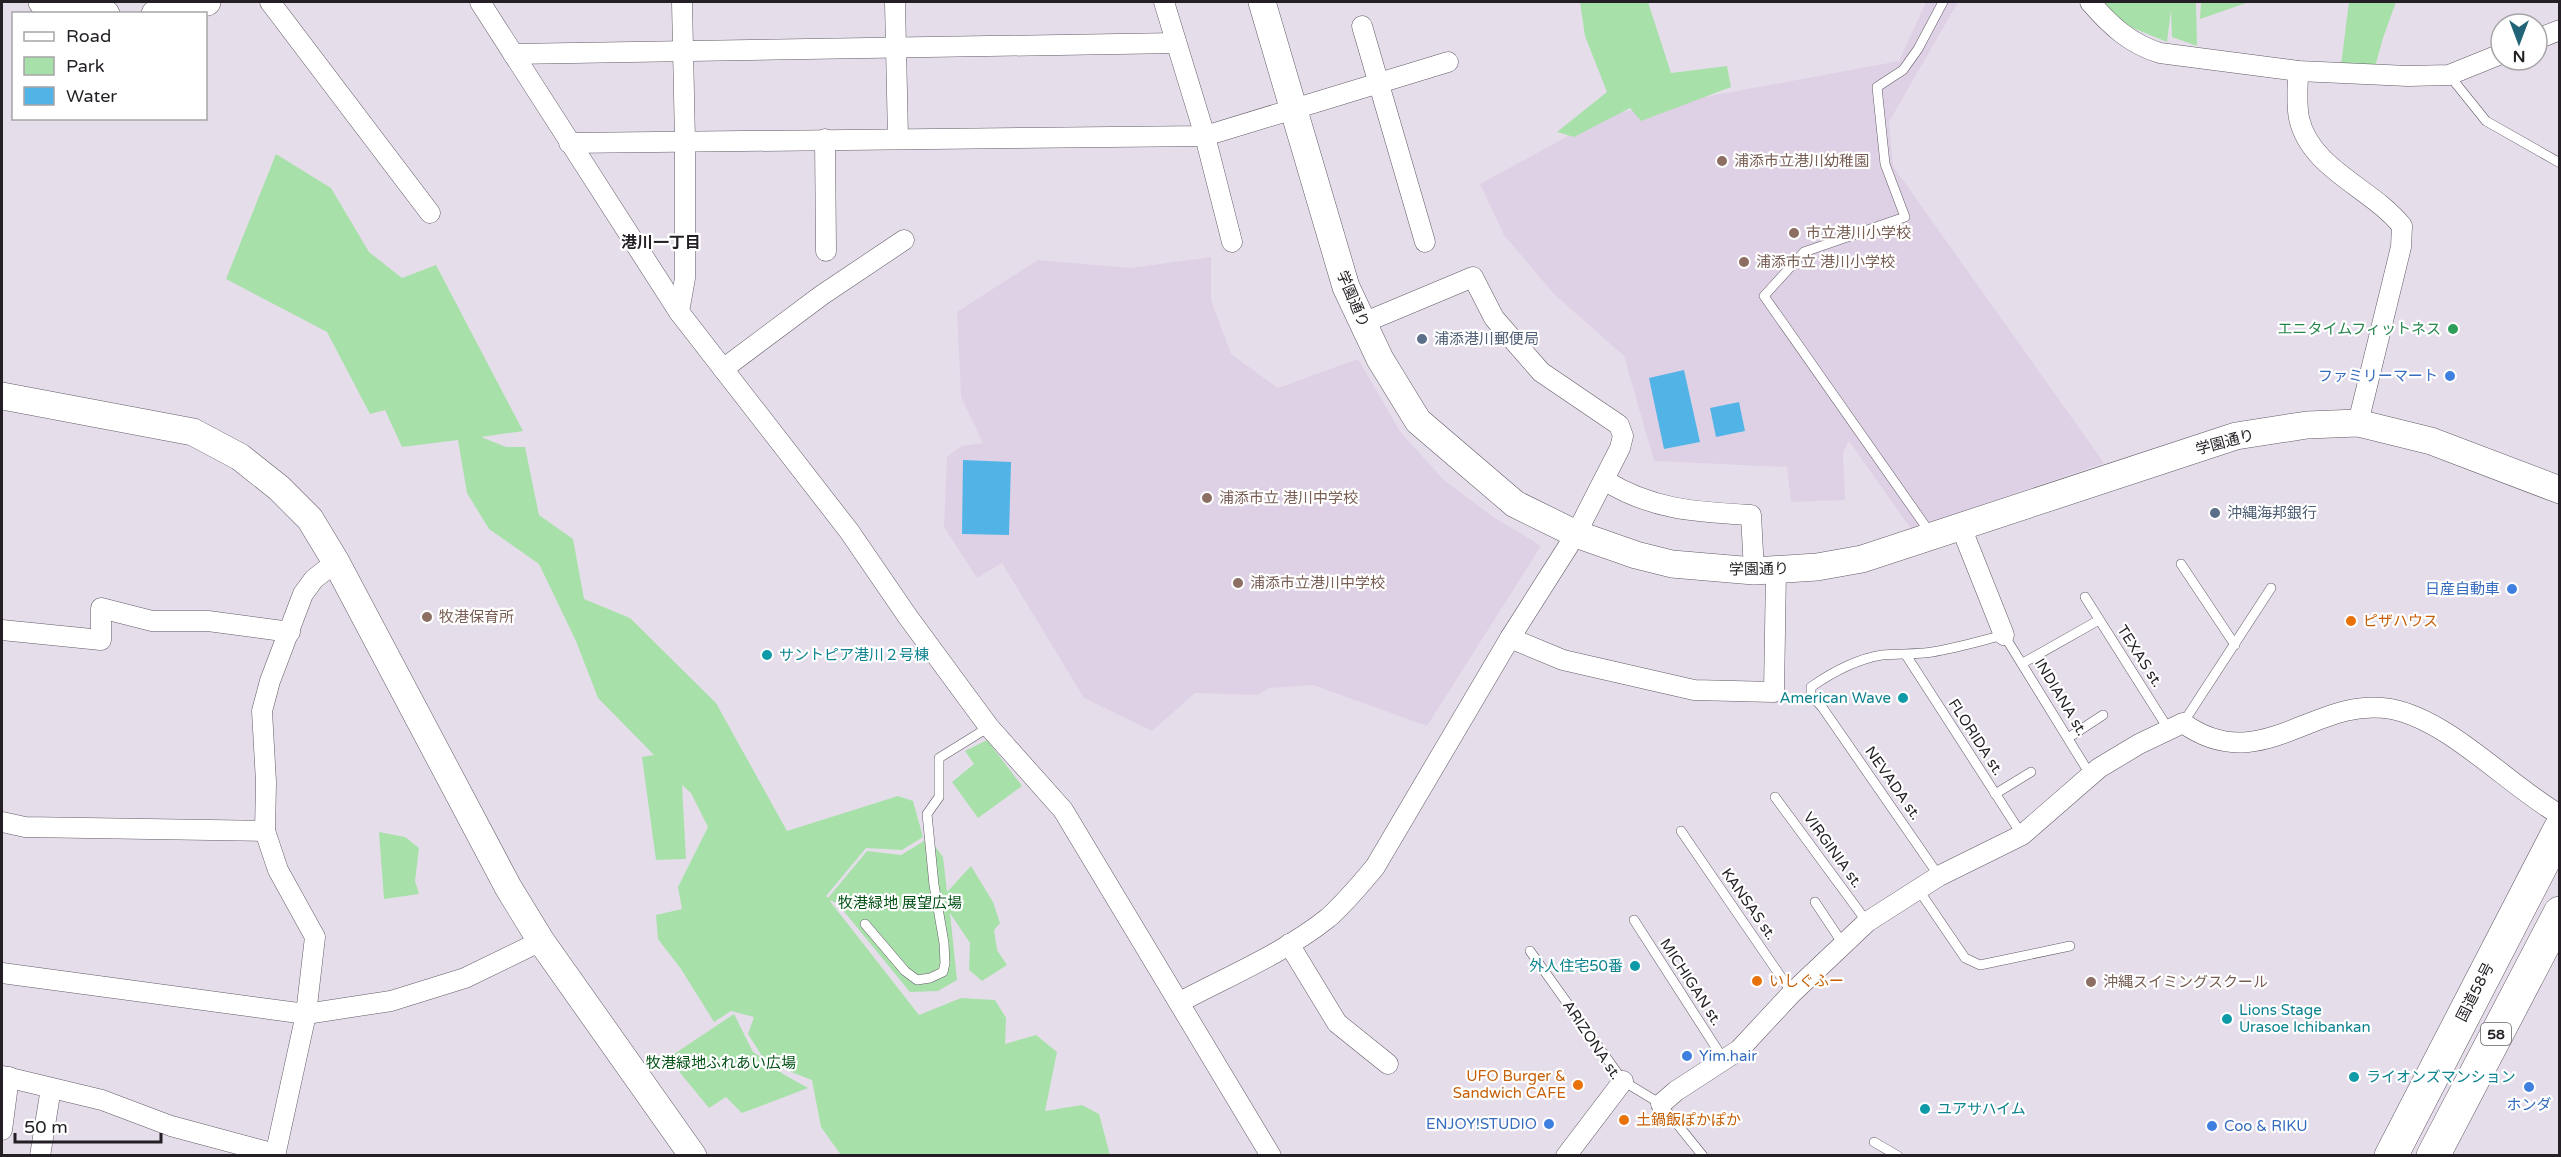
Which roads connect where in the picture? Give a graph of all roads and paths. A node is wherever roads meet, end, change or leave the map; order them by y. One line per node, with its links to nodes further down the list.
1 (42, 2): 11 (street)
2 (207, 2): 12 (street)
3 (270, 2): 30 (street)
4 (480, 2): 17 (street)
5 (682, 2): 16 (street)
6 (895, 2): 15 (street)
7 (1164, 2): 14 (street)
8 (1262, 2): 23 (street, 学園通り)
9 (1943, 2): 44 (lane)
10 (2090, 2): 20 (street)
11 (95, 12)
12 (164, 12)
13 (1362, 26): 22 (street)
14 (1176, 43): 15 (street); 24 (street)
15 (896, 47): 16 (street); 25 (street)
16 (683, 52): 17 (street); 27 (street)
17 (513, 54): 28 (street)
18 (2489, 59): 21 (street)
19 (1448, 62): 22 (street)
20 (2298, 71): 21 (street); 39 (street)
21 (2449, 75): 29 (lane)
22 (1378, 85): 23 (street); 33 (street)
23 (1293, 111): 24 (street); 36 (street, 学園通り)
24 (1205, 136): 25 (street); 32 (street)
25 (898, 138): 26 (street)
26 (825, 139): 27 (street); 34 (street)
27 (685, 141): 28 (street); 35 (street)
28 (569, 143): 35 (street)
29 (2559, 163)
30 (430, 213)
31 (904, 240): 37 (street)
32 (1232, 242)
33 (1425, 242)
34 (826, 251)
35 (679, 312): 37 (street)
36 (1363, 323): 40 (street); 43 (street, 学園通り)
37 (723, 369): 60 (street)
38 (2, 396): 45 (street)
39 (2358, 423): 41 (street, 学園通り); 42 (street, 学園通り)
40 (1604, 480): 43 (street); 47 (street)
41 (2559, 490)
42 (1961, 527): 44 (street, 学園通り); 53 (street)
43 (1576, 534): 47 (street, 学園通り); 54 (street)
44 (1933, 536): 47 (street, 学園通り)
45 (336, 562): 52 (street); 79 (street)
46 (2181, 564): 55 (lane)
47 (1765, 571): 54 (street)
48 (2271, 588): 55 (lane)
49 (2085, 597): 50 (lane, TEXAS st.)
50 (2099, 620): 57 (lane); 59 (lane, TEXAS st.)
51 (2, 630): 52 (street)
52 (290, 632): 69 (street)
53 (2004, 634): 56 (lane); 57 (lane, INDIANA st.)
54 (1510, 638): 80 (street)
55 (2235, 645): 59 (lane)
56 (1906, 655): 64 (lane, FLORIDA st.); 72 (lane, NEVADA st.)
57 (2023, 663): 61 (lane, INDIANA st.)
58 (2103, 715): 61 (lane)
59 (2176, 726): 63 (street); 66 (street)
60 (989, 727): 78 (lane); 86 (street)
61 (2068, 738): 63 (lane, INDIANA st.)
62 (2031, 772): 64 (lane)
63 (2091, 776): 71 (street)
64 (1995, 794): 71 (lane, FLORIDA st.)
65 (1775, 797): 77 (lane, VIRGINIA st.)
66 (2559, 815)
67 (2, 822): 69 (street)
68 (2559, 829): 103 (highway, 国道58号 / 58)
69 (265, 831): 87 (street)
70 (1681, 831): 85 (lane, KANSAS st.)
71 (2022, 835): 72 (street)
72 (1939, 876): 73 (street)
73 (1918, 889): 77 (street); 82 (lane)
74 (1815, 902): 81 (lane)
75 (2559, 913): 104 (highway, 58)
76 (1634, 920): 88 (lane, MICHIGAN st.)
77 (1867, 922): 81 (street)
78 (865, 924)
79 (541, 941): 87 (street); 98 (street)
80 (1289, 944): 86 (street); 89 (street)
81 (1843, 944): 85 (street)
82 (2070, 946)
83 (1530, 951): 91 (lane, ARIZONA st.)
84 (2, 973): 87 (street)
85 (1792, 993): 88 (street)
86 (1180, 1002): 99 (street)
87 (306, 1014): 97 (street)
88 (1724, 1060): 93 (street)
89 (1388, 1064)
90 (5, 1077): 92 (street); 94 (street)
91 (1623, 1081): 93 (lane); 100 (street, ARIZONA st.)
92 (51, 1088): 96 (street); 97 (street)
93 (1661, 1104): 101 (lane)
94 (2, 1130)
95 (1874, 1142): 102 (lane)
96 (40, 1155)
97 (275, 1155)
98 (693, 1155)
99 (1271, 1155)
100 (1566, 1155)
101 (1703, 1155)
102 (1898, 1155)
103 (2391, 1155)
104 (2433, 1155)

